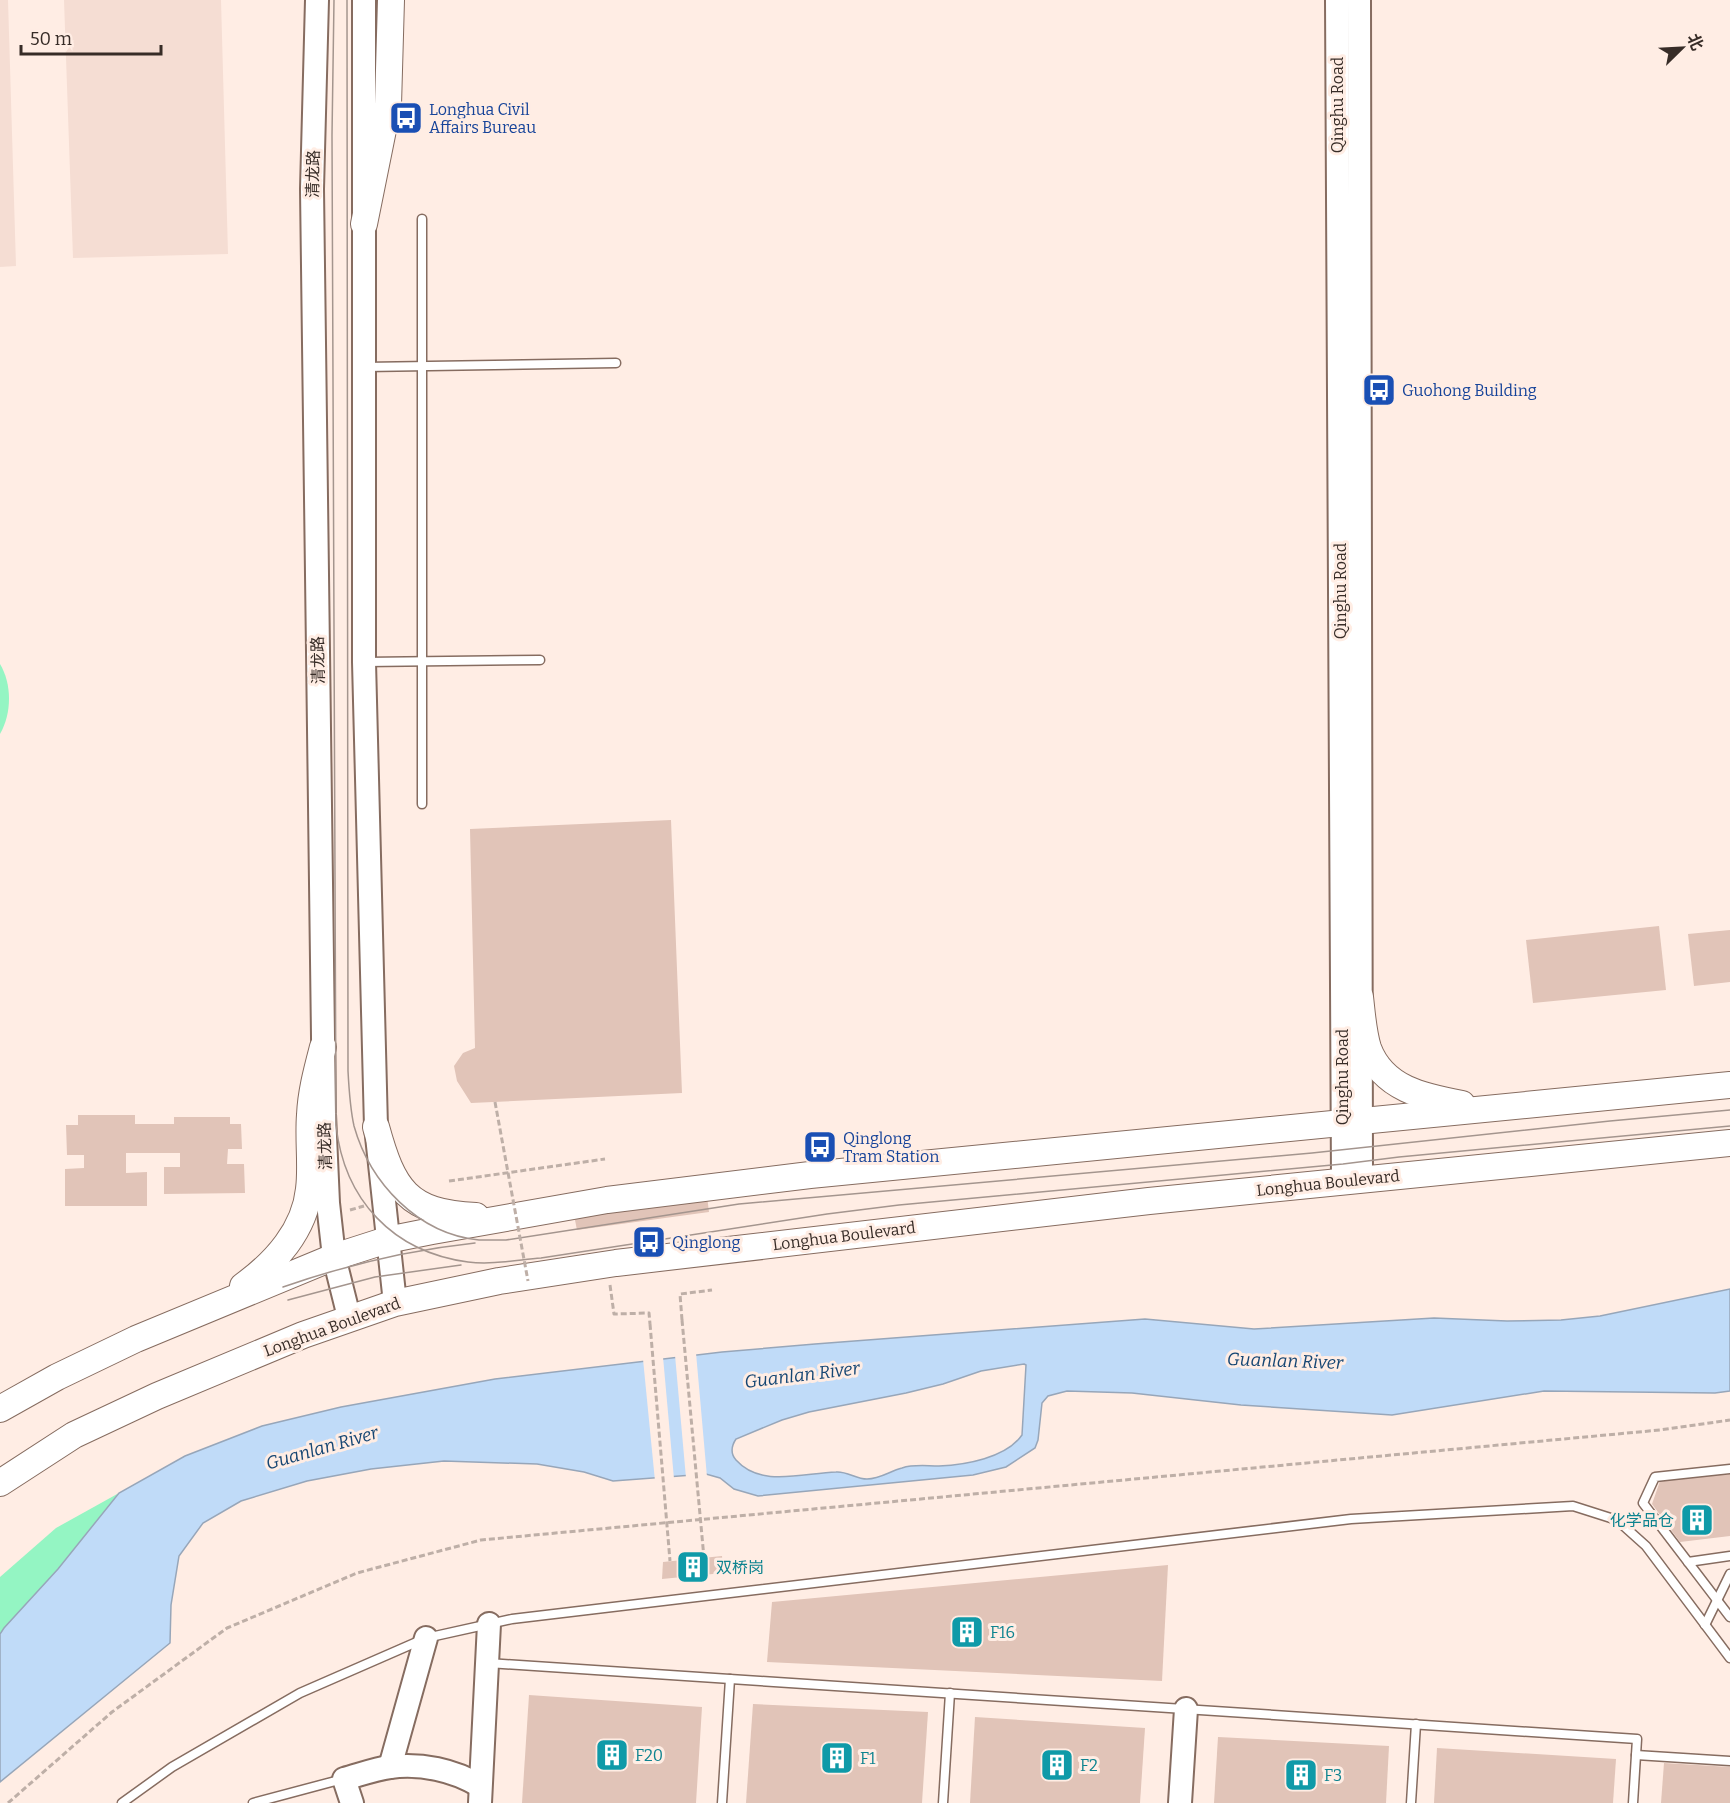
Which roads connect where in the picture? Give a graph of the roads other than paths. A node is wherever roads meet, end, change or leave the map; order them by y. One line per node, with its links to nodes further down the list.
1 (317, 0): 16 (street, 清龙路)
2 (364, 0): 7 (street)
3 (391, 0): 7 (main road)
4 (1337, 0): 19 (street, Qinghu Road)
5 (1359, 0): 15 (street, Qinghu Road)
6 (422, 219): 9 (lane)
7 (364, 224): 10 (street)
8 (616, 363): 9 (lane)
9 (422, 366): 10 (lane); 13 (lane)
10 (364, 367): 12 (street)
11 (540, 660): 13 (lane)
12 (364, 662): 13 (lane); 20 (street)
13 (422, 662): 14 (lane)
14 (422, 804)
15 (1360, 997): 18 (main road); 19 (street, Qinghu Road)
16 (323, 1047): 25 (street, 清龙路); 27 (main road)
17 (1730, 1086): 18 (main road)
18 (1492, 1109): 19 (main road)
19 (1351, 1123): 22 (street, Qinghu Road); 23 (main road)
20 (376, 1127): 23 (main road); 24 (street)
21 (1730, 1143): 22 (main road, Longhua Boulevard)
22 (1352, 1181): 26 (main road, Longhua Boulevard)
23 (512, 1217): 24 (main road)
24 (387, 1240): 25 (main road); 26 (street)
25 (334, 1257): 27 (main road); 28 (street, 清龙路)
26 (395, 1303): 28 (main road, Longhua Boulevard)
27 (215, 1306): 29 (main road)
28 (349, 1317): 31 (main road, Longhua Boulevard)
29 (0, 1408)
30 (1730, 1469): 33 (lane)
31 (0, 1483)
32 (1730, 1556): 33 (lane)
33 (1688, 1562): 35 (lane)
34 (1730, 1574): 35 (lane)
35 (1717, 1600): 36 (lane); 38 (lane)
36 (1730, 1617)
37 (489, 1624): 38 (lane); 39 (lane); 41 (street)
38 (1705, 1625): 40 (lane)
39 (426, 1638): 48 (street); 51 (lane)
40 (1730, 1658)
41 (487, 1663): 42 (lane); 50 (street)
42 (730, 1679): 43 (lane); 54 (lane)
43 (950, 1693): 44 (lane); 55 (lane)
44 (1186, 1709): 45 (lane); 56 (street)
45 (1416, 1724): 46 (lane); 57 (lane)
46 (1636, 1755): 47 (lane); 58 (lane)
47 (1730, 1761)
48 (390, 1767): 49 (street); 50 (street)
49 (344, 1779): 52 (lane); 53 (street)
50 (480, 1795)
51 (122, 1803)
52 (253, 1803)
53 (352, 1803)
54 (722, 1803)
55 (943, 1803)
56 (1180, 1803)
57 (1411, 1803)
58 (1633, 1803)

